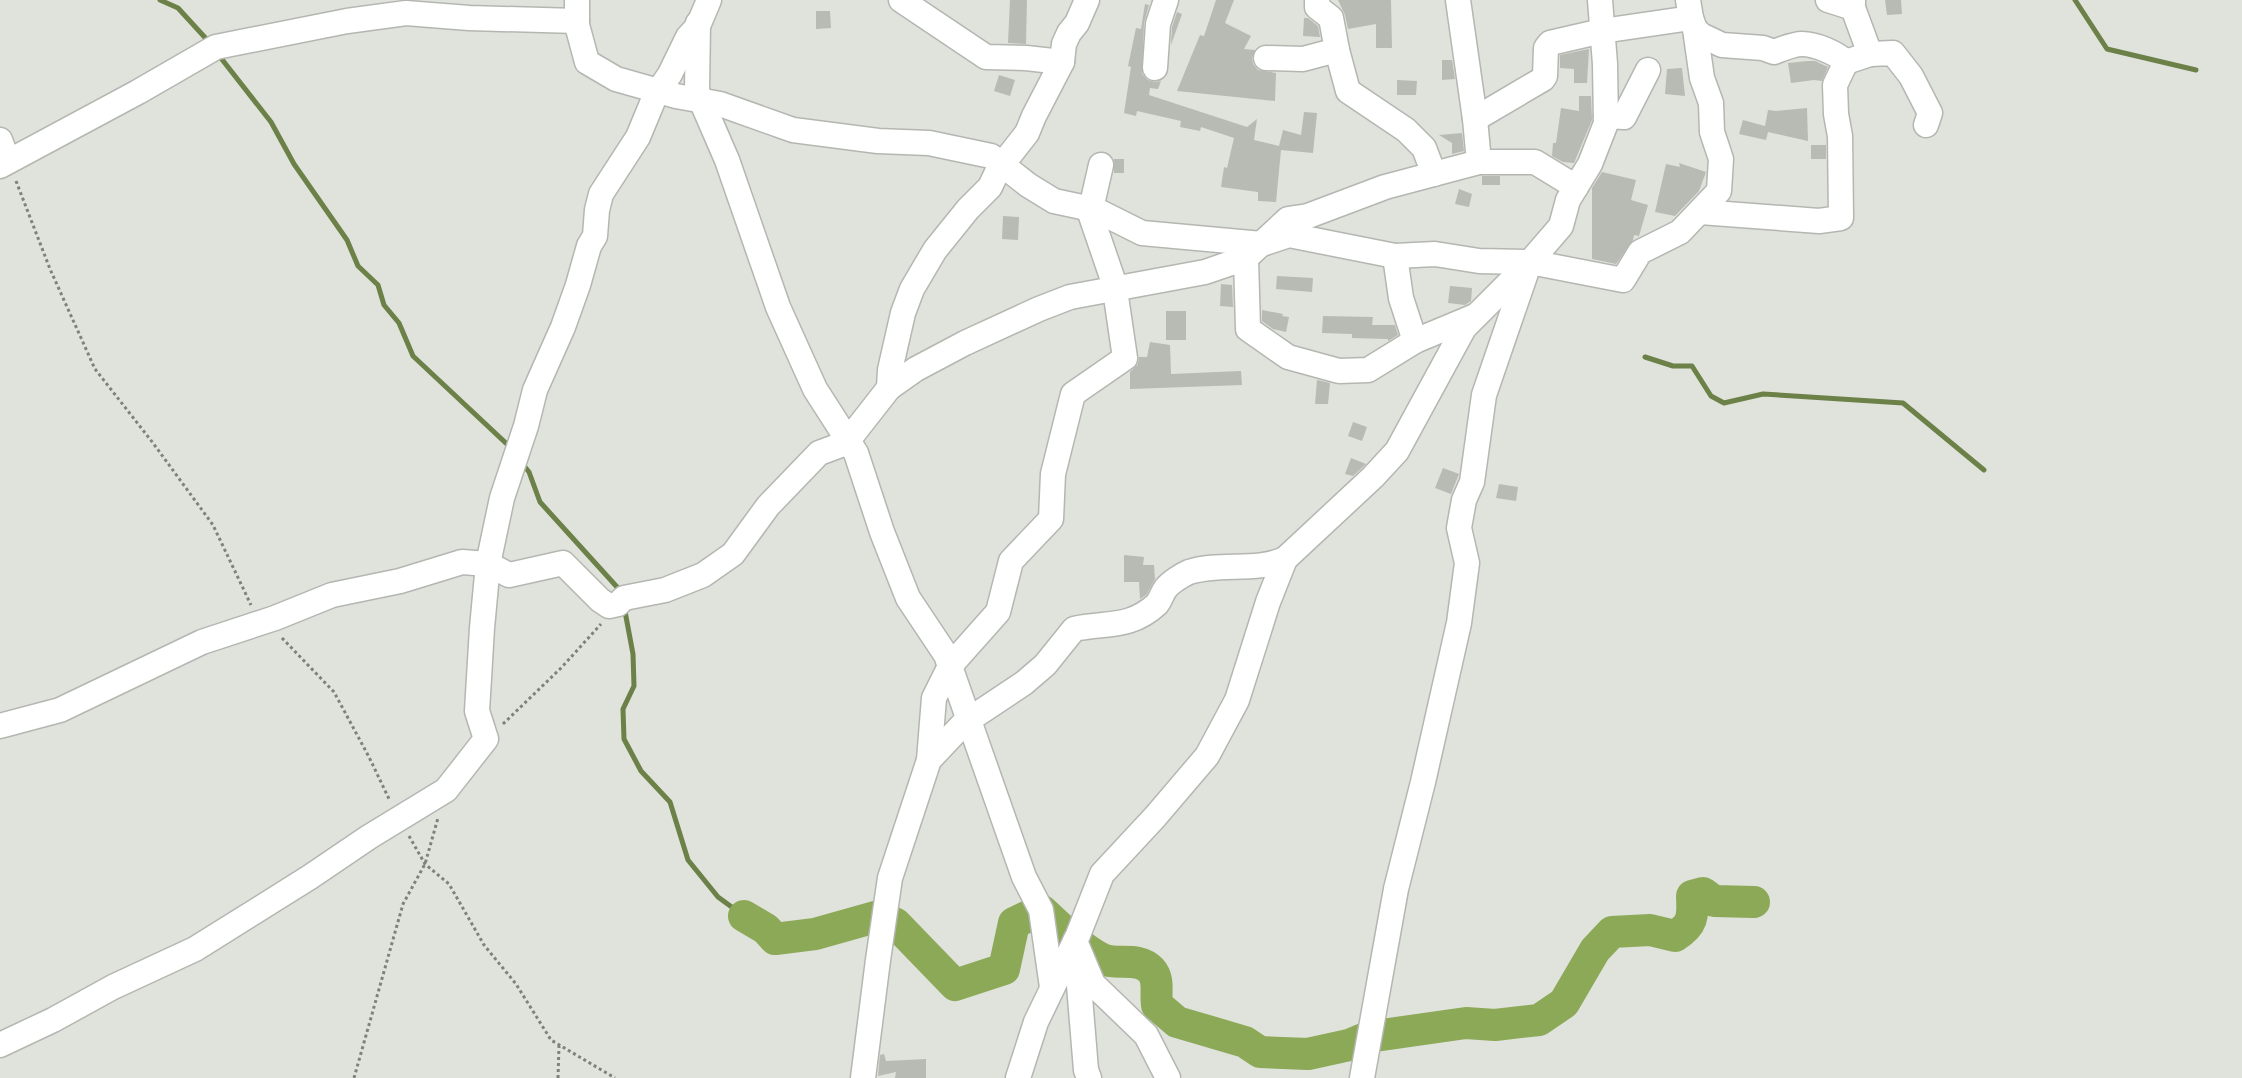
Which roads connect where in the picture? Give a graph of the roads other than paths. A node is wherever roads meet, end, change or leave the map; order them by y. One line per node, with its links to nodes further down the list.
1 (699, 0): 13 (street)
2 (709, 0): 13 (street)
3 (901, 0): 18 (street)
4 (1087, 0): 18 (street)
5 (1166, 0): 20 (street)
6 (1317, 0): 15 (street)
7 (1458, 0): 25 (street)
8 (1600, 0): 14 (street)
9 (1828, 0): 10 (street)
10 (1853, 4): 16 (street)
11 (578, 11): 22 (street); 27 (street)
12 (1691, 16): 14 (street); 19 (street); 34 (street)
13 (698, 26): 22 (street); 23 (street)
14 (1602, 32): 24 (street); 25 (street)
15 (1337, 50): 17 (street); 31 (street)
16 (1870, 54): 19 (street); 26 (street)
17 (1266, 58)
18 (1062, 62): 29 (street)
19 (1846, 62): 34 (street)
20 (1155, 68)
21 (1648, 70): 24 (street)
22 (658, 91): 23 (street); 44 (street)
23 (701, 100): 29 (street); 42 (street)
24 (1605, 116): 32 (street)
25 (1475, 119): 28 (street)
26 (1926, 125)
27 (3, 156)
28 (1479, 162): 31 (street); 32 (street)
29 (1002, 165): 33 (street); 41 (street)
30 (1101, 165): 33 (street)
31 (1434, 174): 35 (street)
32 (1576, 187): 37 (street)
33 (1091, 209): 35 (street); 38 (street)
34 (1700, 212): 37 (street)
35 (1254, 251): 36 (street); 38 (street); 40 (street)
36 (1395, 256): 37 (street); 40 (street)
37 (1530, 262): 39 (street); 56 (street)
38 (1114, 290): 41 (street); 45 (street)
39 (1475, 316): 40 (street); 43 (street)
40 (1415, 341)
41 (889, 388): 42 (street)
42 (849, 441): 44 (street); 45 (street)
43 (1286, 559): 46 (street); 49 (street)
44 (489, 564): 47 (street); 51 (street)
45 (950, 666): 46 (street); 48 (street)
46 (968, 720): 48 (street); 50 (street)
47 (0, 726)
48 (929, 760): 52 (street)
49 (1075, 941): 50 (street); 54 (street); 55 (street)
50 (1052, 987): 53 (street)
51 (0, 1045)
52 (863, 1078)
53 (1018, 1078)
54 (1089, 1078)
55 (1168, 1078)
56 (1362, 1078)

